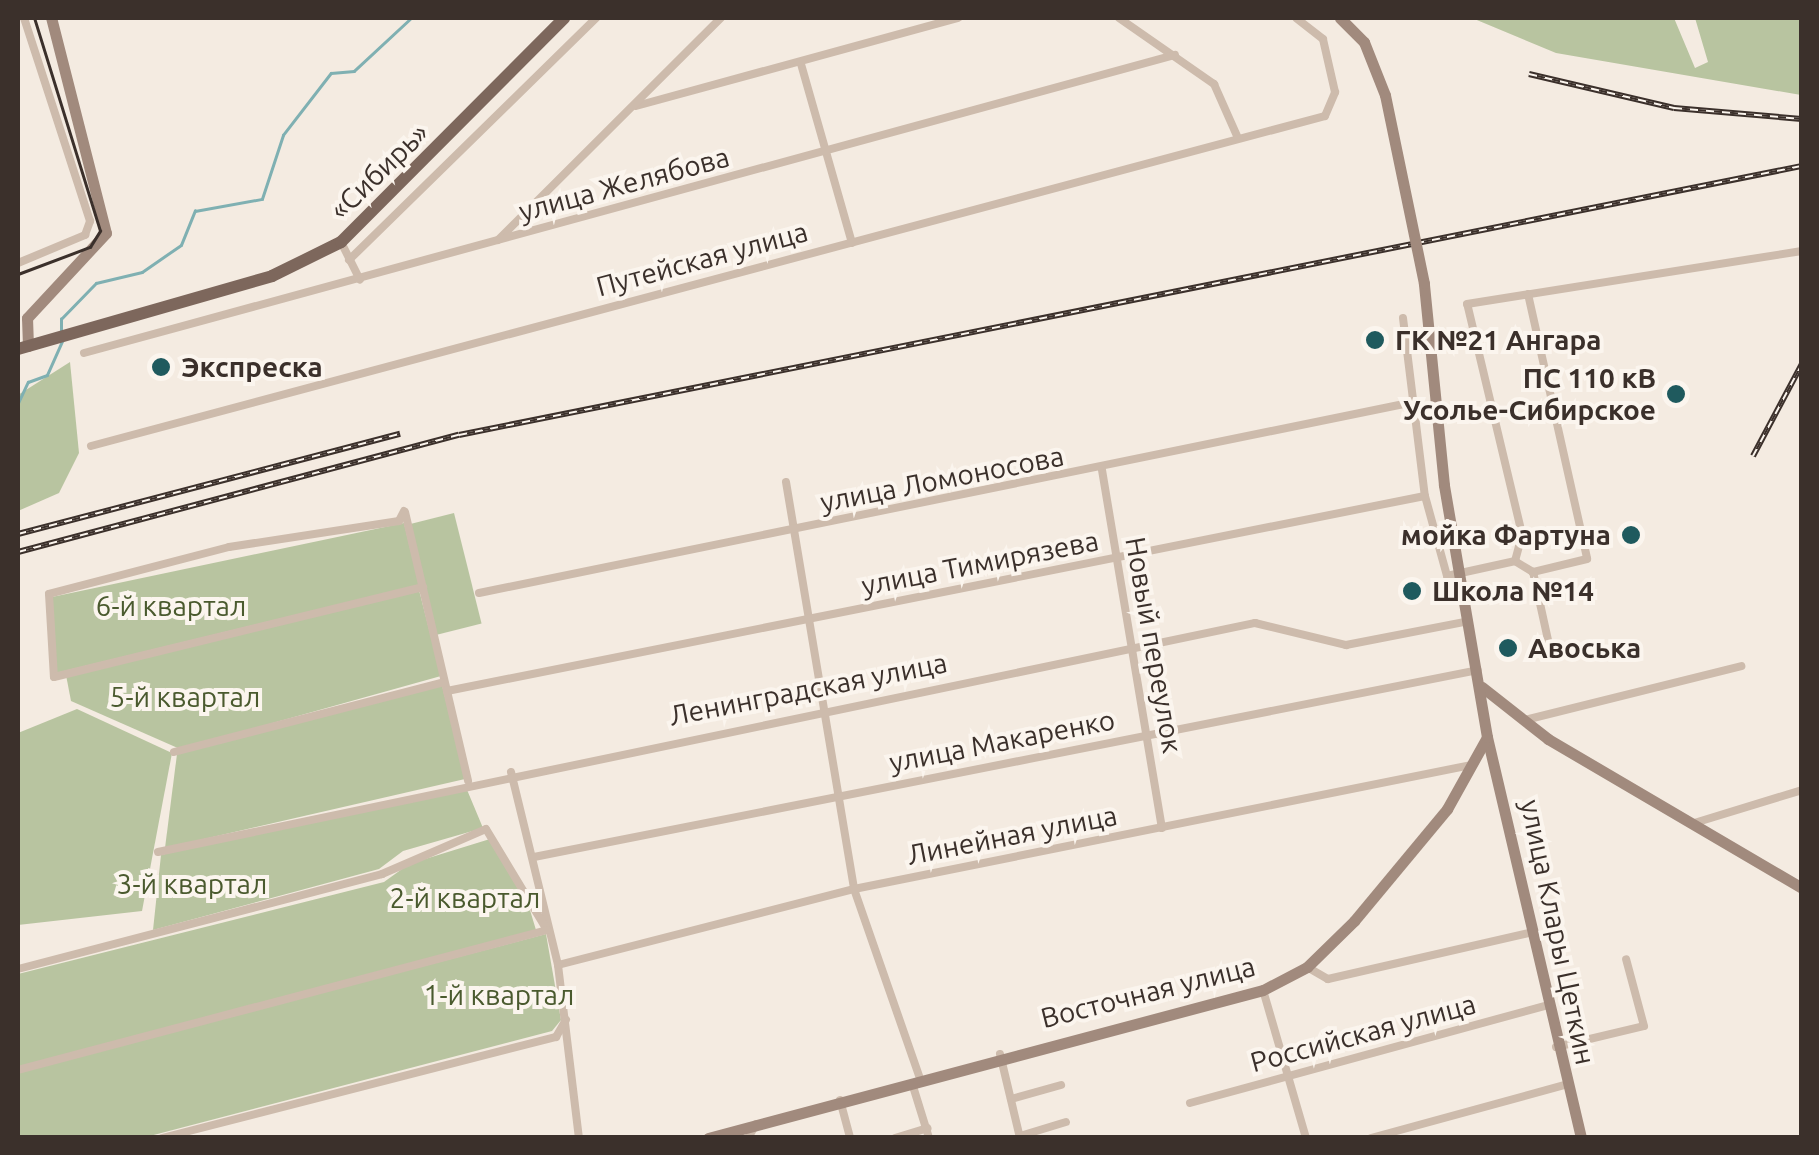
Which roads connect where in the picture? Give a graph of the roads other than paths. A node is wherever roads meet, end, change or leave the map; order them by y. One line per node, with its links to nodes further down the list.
1 (51, 18): 23 (street)
2 (564, 18): 15 (main road, «Сибирь»)
3 (596, 18): 19 (street)
4 (720, 18): 12 (street)
5 (958, 18): 11 (street)
6 (1119, 18): 10 (street)
7 (1296, 18): 13 (street, Путейская улица)
8 (1340, 18): 37 (street, bridge)
9 (24, 20): 20 (street)
10 (1175, 55): 13 (street); 14 (street, улица Желябова)
11 (801, 64): 12 (street); 14 (street)
12 (636, 106): 17 (street)
13 (1237, 136): 16 (street, Путейская улица)
14 (828, 152): 16 (street); 17 (street, улица Желябова)
15 (342, 242): 19 (street); 26 (main road, «Сибирь»)
16 (852, 243): 29 (street, Путейская улица)
17 (495, 244): 21 (street, улица Желябова)
18 (1802, 250): 22 (street)
19 (349, 260): 21 (street)
20 (18, 262)
21 (360, 280): 27 (street, улица Желябова)
22 (1528, 294): 35 (street); 36 (street)
23 (27, 318): 25 (street); 26 (street)
24 (1403, 318): 28 (street)
25 (18, 330)
26 (23, 347)
27 (84, 353)
28 (1414, 402): 30 (street, улица Ломоносова); 32 (street)
29 (91, 446)
30 (1102, 470): 33 (street, улица Ломоносова); 34 (street, Новый переулок)
31 (786, 482): 33 (street)
32 (1425, 496): 34 (street, улица Тимирязева); 37 (street)
33 (794, 532): 39 (street, улица Ломоносова); 40 (street)
34 (1116, 559): 40 (street, улица Тимирязева); 42 (street, Новый переулок)
35 (1514, 561): 36 (street); 37 (street)
36 (1533, 572): 43 (street)
37 (1460, 578): 41 (street)
38 (423, 587): 38 (street); 46 (street)
39 (478, 592)
40 (808, 620): 46 (street, улица Тимирязева); 48 (street)
41 (1468, 621): 42 (street, Ленинградская улица); 45 (street)
42 (1132, 648): 48 (street, Ленинградская улица); 50 (street, Новый переулок)
43 (1550, 649)
44 (1741, 666): 49 (street)
45 (1478, 670): 47 (street); 50 (street, улица Макаренко)
46 (446, 686): 52 (street, улица Тимирязева); 55 (street)
47 (1482, 688): 49 (street); 51 (street, Восточная улица)
48 (823, 709): 54 (street, Ленинградская улица); 57 (street)
49 (1520, 721): 58 (street)
50 (1147, 735): 57 (street, улица Макаренко); 59 (street, Новый переулок)
51 (1487, 737): 53 (street, Восточная улица); 65 (street, улица Клары Цеткин)
52 (174, 752)
53 (1478, 763): 59 (street, Линейная улица); 68 (street, Восточная улица)
54 (511, 772): 55 (street, Ленинградская улица); 61 (street)
55 (468, 781): 60 (street, Ленинградская улица)
56 (1802, 790): 58 (street)
57 (838, 797): 61 (street, улица Макаренко); 63 (street)
58 (1688, 825): 62 (street)
59 (1162, 828): 63 (street, Линейная улица)
60 (158, 852)
61 (534, 857): 64 (street)
62 (1802, 888)
63 (854, 889): 67 (street, Линейная улица); 77 (street)
64 (547, 930): 67 (street); 69 (street); 75 (street)
65 (1537, 930): 68 (street); 71 (street, улица Клары Цеткин)
66 (1626, 959): 73 (street)
67 (558, 965): 72 (street)
68 (1308, 967): 70 (street, Восточная улица)
69 (18, 970)
70 (1263, 990): 74 (street, Восточная улица); 76 (street)
71 (1548, 1006): 73 (street, улица Клары Цеткин); 76 (street, Российская улица)
72 (566, 1020): 87 (street); 88 (street)
73 (1556, 1047): 78 (street, улица Клары Цеткин)
74 (1000, 1054): 77 (street, Восточная улица); 81 (street)
75 (18, 1070)
76 (1287, 1077): 82 (street, Российская улица); 93 (street)
77 (915, 1078): 80 (street, Восточная улица); 85 (street)
78 (1566, 1084): 94 (street); 95 (street, улица Клары Цеткин)
79 (1062, 1085): 81 (street)
80 (840, 1100): 84 (street, Восточная улица); 91 (street)
81 (1011, 1100): 86 (street)
82 (1190, 1103)
83 (1066, 1122): 86 (street)
84 (756, 1124): 89 (street, Восточная улица); 90 (street)
85 (928, 1133): 92 (street)
86 (1020, 1137)
87 (162, 1138)
88 (579, 1138)
89 (708, 1138)
90 (748, 1138)
91 (850, 1138)
92 (895, 1138)
93 (1306, 1138)
94 (1371, 1138)
95 (1581, 1138)

